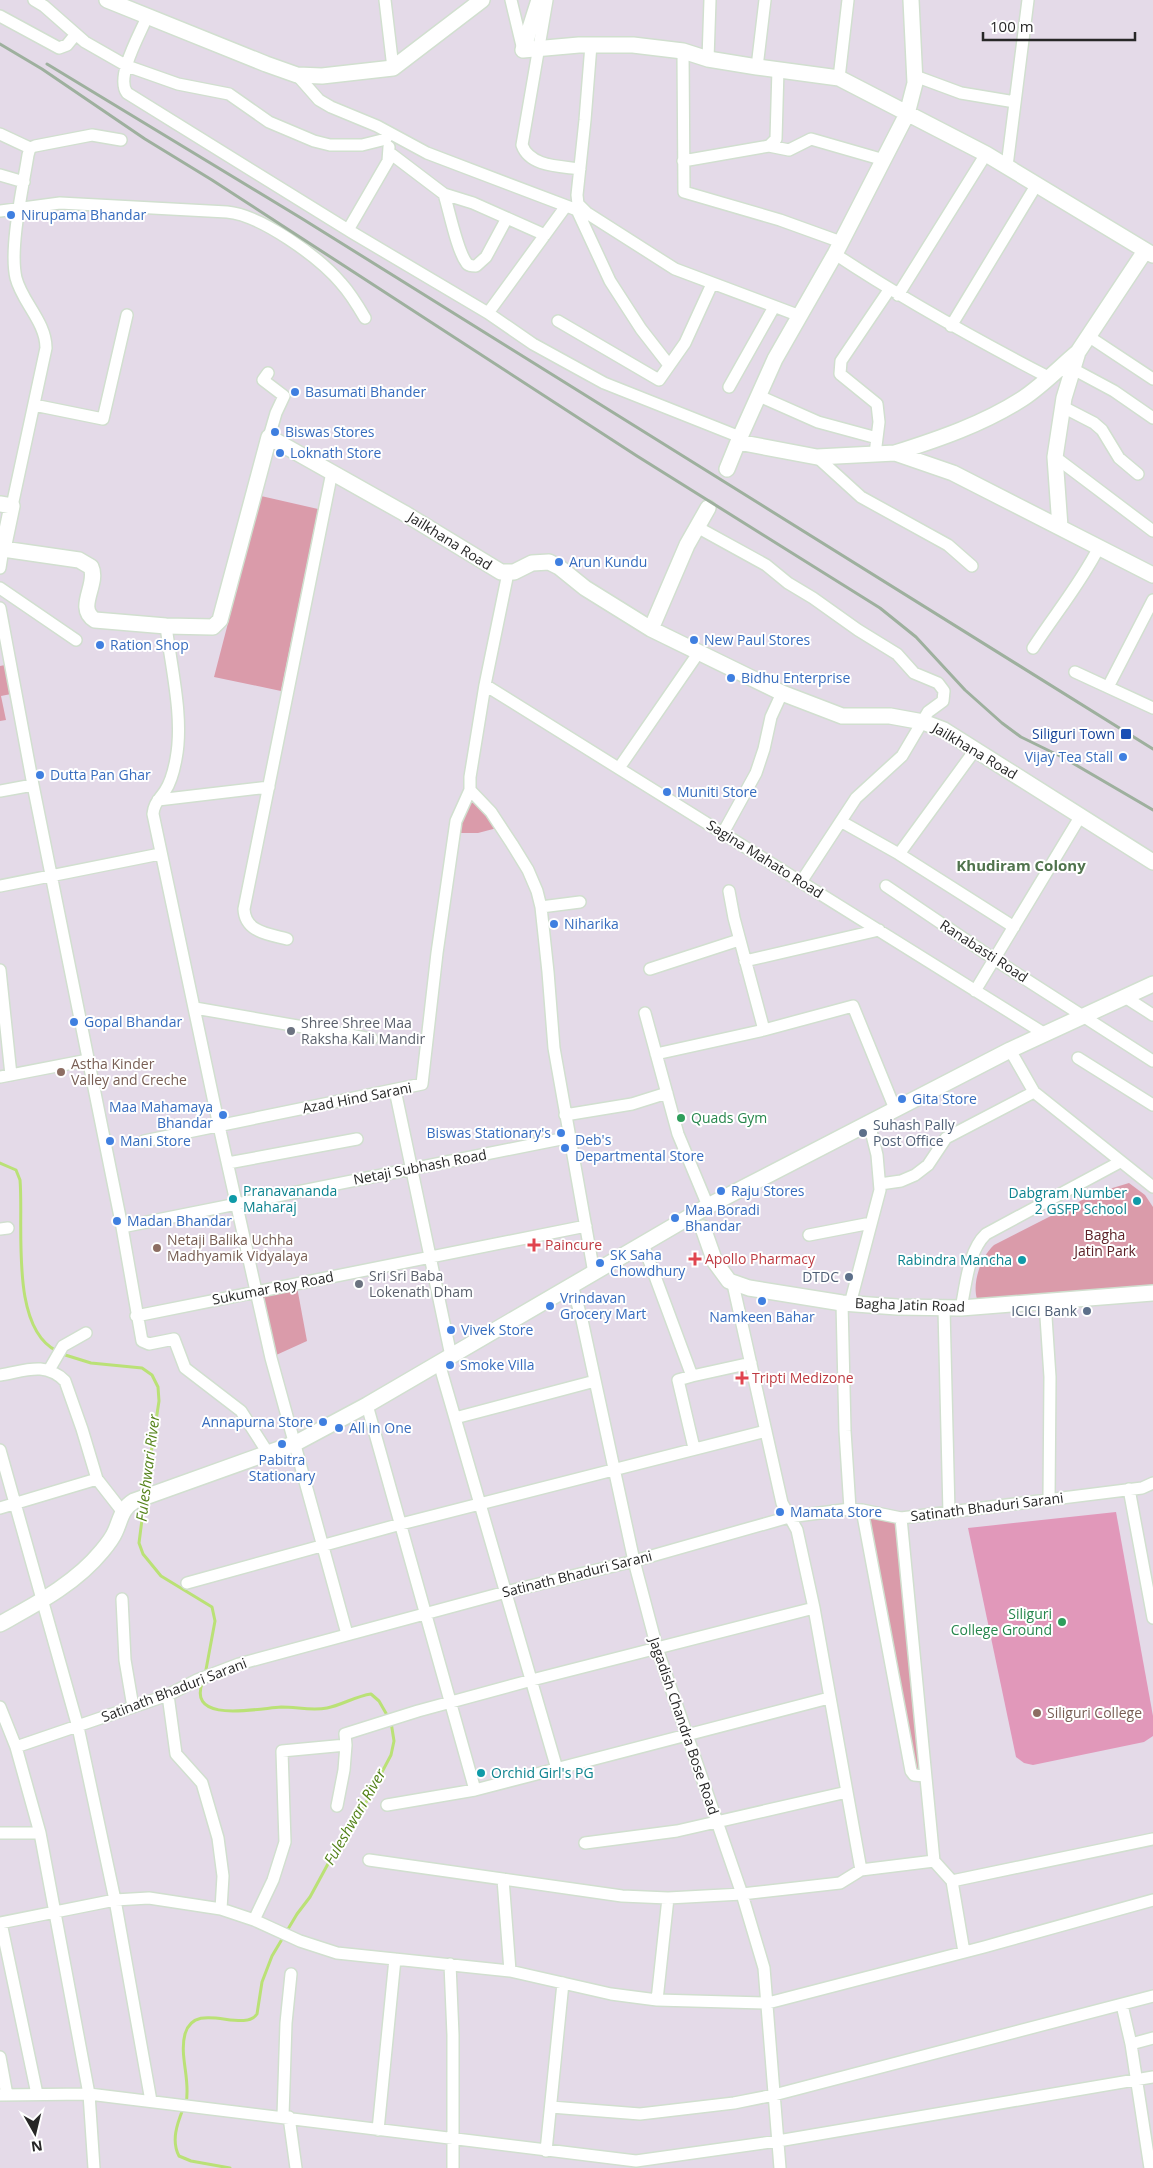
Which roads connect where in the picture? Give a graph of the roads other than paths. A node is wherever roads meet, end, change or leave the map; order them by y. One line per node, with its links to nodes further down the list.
1 (34, 0): 15 (street)
2 (107, 0): 14 (street)
3 (385, 0): 22 (street)
4 (482, 0): 22 (street)
5 (511, 0): 17 (street)
6 (538, 0): 17 (street)
7 (547, 0): 40 (street)
8 (710, 0): 19 (street)
9 (765, 0): 21 (street)
10 (848, 0): 26 (street)
11 (911, 0): 25 (street)
12 (1028, 0): 27 (street)
13 (0, 16): 15 (street)
14 (147, 17): 20 (street); 24 (street)
15 (76, 34): 20 (street)
16 (591, 45): 17 (street); 18 (street); 40 (street)
17 (523, 50)
18 (683, 51): 19 (street); 38 (street)
19 (708, 59): 21 (street)
20 (126, 66): 32 (street); 49 (street)
21 (757, 67): 23 (street)
22 (393, 68): 24 (street)
23 (778, 69): 26 (street); 33 (street)
24 (297, 75): 29 (street)
25 (915, 76): 27 (street); 28 (street)
26 (839, 78): 28 (street)
27 (1015, 102): 39 (street)
28 (906, 114): 36 (street); 37 (street)
29 (378, 126): 32 (street); 46 (street)
30 (0, 134): 34 (street)
31 (120, 140): 34 (street)
32 (386, 140): 35 (street)
33 (769, 146): 37 (street); 38 (street)
34 (30, 148): 42 (street)
35 (390, 153): 44 (street); 49 (street)
36 (986, 154): 39 (street); 54 (street)
37 (884, 160): 51 (street)
38 (683, 161): 51 (street)
39 (1007, 166): 43 (street)
40 (580, 169): 46 (street)
41 (0, 175): 42 (street)
42 (24, 182): 45 (street)
43 (1037, 184): 52 (street); 61 (street)
44 (444, 194): 48 (street); 48 (street)
45 (20, 208): 47 (street); 59 (street); 71 (street)
46 (577, 210): 50 (street); 53 (street); 64 (street)
47 (0, 211)
48 (507, 218): 50 (street)
49 (348, 230): 56 (street)
50 (545, 235): 56 (street)
51 (838, 248): 54 (street); 58 (street)
52 (1149, 253): 62 (street)
53 (712, 284): 55 (street); 64 (street)
54 (893, 292): 61 (street); 75 (street)
55 (774, 307): 58 (street); 69 (street)
56 (488, 313): 76 (street)
57 (127, 315): 71 (street)
58 (800, 316): 70 (street)
59 (365, 318)
60 (558, 321): 64 (street)
61 (951, 326): 67 (street)
62 (1088, 336): 63 (street); 68 (street)
63 (1078, 352): 65 (street); 67 (street)
64 (669, 365)
65 (1073, 369): 72 (street); 73 (street)
66 (268, 373): 74 (street)
67 (1048, 377): 77 (street)
68 (1153, 379)
69 (729, 387)
70 (759, 396): 75 (street); 76 (street)
71 (34, 405): 84 (street)
72 (1063, 406): 80 (street); 83 (street)
73 (1153, 418)
74 (269, 437): 82 (street, Jailkhana Road); 98 (street)
75 (877, 438): 78 (street)
76 (739, 439): 79 (street); 81 (street)
77 (895, 453): 78 (street); 87 (street)
78 (875, 454): 79 (street)
79 (816, 457): 91 (street)
80 (1055, 457): 87 (street); 88 (street)
81 (728, 469)
82 (332, 472): 93 (street, Jailkhana Road); 112 (street)
83 (1138, 474)
84 (6, 505): 90 (street)
85 (708, 508): 86 (street)
86 (696, 527): 99 (street); 108 (street)
87 (1060, 527): 89 (street)
88 (1153, 531)
89 (1100, 547): 94 (street); 101 (street)
90 (3, 549): 92 (street); 98 (street)
91 (972, 566)
92 (0, 568)
93 (508, 573): 99 (street, Jailkhana Road); 104 (street)
94 (1153, 575)
95 (0, 588): 100 (street)
96 (1153, 600): 105 (street)
97 (0, 615): 111 (street)
98 (166, 626): 115 (street)
99 (651, 629): 102 (street, Jailkhana Road)
100 (76, 640)
101 (1033, 648)
102 (699, 652): 106 (street, Jailkhana Road); 110 (street)
103 (1075, 672): 105 (street)
104 (485, 685): 110 (street, Sagina Mahato Road); 113 (street)
105 (1108, 687): 107 (street)
106 (782, 693): 108 (street, Jailkhana Road); 118 (street)
107 (1153, 708)
108 (923, 722): 109 (street, Jailkhana Road); 117 (street)
109 (975, 750): 116 (street, Jailkhana Road); 120 (street)
110 (619, 768): 118 (street, Sagina Mahato Road)
111 (33, 785): 114 (street); 122 (street)
112 (269, 787): 115 (street); 131 (street)
113 (470, 790): 128 (street); 153 (street, Azad Hind Sarani)
114 (0, 791)
115 (158, 800): 119 (street)
116 (1080, 817): 121 (street, Jailkhana Road); 129 (street)
117 (842, 822): 120 (street); 123 (street)
118 (723, 833): 123 (street, Sagina Mahato Road)
119 (160, 854): 122 (street); 140 (street)
120 (899, 854): 129 (street)
121 (1153, 862)
122 (53, 875): 124 (street); 150 (street)
123 (801, 882): 130 (street, Sagina Mahato Road)
124 (0, 886)
125 (886, 886): 133 (street, Ranabasti Road)
126 (729, 891): 132 (street)
127 (580, 902): 128 (street)
128 (541, 907): 158 (street)
129 (1014, 927): 133 (street)
130 (879, 930): 134 (street); 138 (street, Sagina Mahato Road)
131 (287, 939)
132 (739, 940): 134 (street); 135 (street)
133 (994, 959): 138 (street); 143 (street, Ranabasti Road)
134 (745, 961): 144 (street)
135 (650, 969)
136 (0, 970): 152 (street)
137 (1153, 984): 139 (street)
138 (975, 991): 145 (street, Sagina Mahato Road)
139 (1125, 997): 142 (street); 143 (street)
140 (195, 1008): 146 (street); 160 (street)
141 (645, 1013): 148 (street)
142 (1153, 1015)
143 (1083, 1016): 145 (street); 151 (street, Ranabasti Road)
144 (764, 1030): 148 (street); 157 (street)
145 (1045, 1034): 147 (street)
146 (372, 1039)
147 (1010, 1050): 155 (street); 157 (street)
148 (656, 1054): 154 (street)
149 (1078, 1058): 156 (street)
150 (88, 1060): 152 (street); 174 (street)
151 (1153, 1061)
152 (6, 1076)
153 (395, 1090): 160 (street, Azad Hind Sarani); 166 (street)
154 (666, 1092): 158 (street); 170 (street)
155 (1034, 1092): 164 (street); 167 (street)
156 (1153, 1105)
157 (895, 1109): 159 (street)
158 (565, 1115): 161 (street)
159 (869, 1123): 167 (street); 170 (street)
160 (219, 1126): 163 (street, Azad Hind Sarani); 165 (street)
161 (571, 1138): 166 (street, Netaji Subhash Road); 173 (street)
162 (357, 1139): 165 (street)
163 (144, 1141)
164 (1120, 1162): 168 (street); 186 (street)
165 (228, 1163): 169 (street)
166 (411, 1169): 169 (street, Netaji Subhash Road); 178 (street)
167 (880, 1184): 172 (street)
168 (1153, 1187)
169 (237, 1204): 174 (street, Netaji Subhash Road); 182 (street)
170 (708, 1206): 171 (street); 175 (street)
171 (680, 1222): 175 (street); 177 (street)
172 (871, 1223): 176 (street); 185 (street)
173 (586, 1226): 178 (street, Sukumar Roy Road); 179 (street)
174 (122, 1227): 188 (street)
175 (703, 1228): 180 (street)
176 (809, 1235)
177 (643, 1244): 179 (street); 194 (street)
178 (430, 1258): 182 (street, Sukumar Roy Road); 190 (street)
179 (594, 1273): 181 (street)
180 (733, 1284): 185 (street, Bagha Jatin Road); 191 (street)
181 (572, 1285): 190 (street); 195 (street, Jagadish Chandra Bose Road)
182 (256, 1291): 188 (street, Sukumar Roy Road); 199 (street)
183 (1153, 1293): 184 (street, Bagha Jatin Road)
184 (1045, 1302): 186 (street, Bagha Jatin Road); 207 (street)
185 (846, 1303): 187 (street, Bagha Jatin Road); 211 (street)
186 (961, 1308): 187 (street, Bagha Jatin Road)
187 (944, 1309): 213 (street)
188 (136, 1316): 202 (street)
189 (86, 1333): 192 (street)
190 (445, 1360): 196 (street); 197 (street)
191 (751, 1363): 194 (street); 198 (street)
192 (51, 1366): 193 (street); 204 (street)
193 (0, 1375)
194 (692, 1376): 200 (street)
195 (595, 1381): 197 (street); 203 (street, Jagadish Chandra Bose Road)
196 (367, 1405): 199 (street); 216 (street)
197 (455, 1418): 209 (street)
198 (766, 1430): 200 (street); 214 (street)
199 (296, 1443): 202 (street); 217 (street)
200 (694, 1448): 203 (street)
201 (0, 1450): 208 (street)
202 (268, 1453): 212 (street)
203 (614, 1469): 209 (street); 218 (street, Jagadish Chandra Bose Road)
204 (97, 1479): 208 (street); 212 (street)
205 (1153, 1483): 206 (street, Satinath Bhaduri Sarani)
206 (1129, 1489): 207 (street, Satinath Bhaduri Sarani); 219 (street)
207 (1049, 1500): 213 (street, Satinath Bhaduri Sarani)
208 (15, 1504): 210 (street); 223 (street)
209 (480, 1504): 216 (street); 221 (street)
210 (0, 1508)
211 (856, 1510): 214 (street, Satinath Bhaduri Sarani); 215 (street, Satinath Bhaduri Sarani); 241 (street)
212 (122, 1511): 223 (street)
213 (949, 1513): 215 (street, Satinath Bhaduri Sarani)
214 (789, 1517): 218 (street, Satinath Bhaduri Sarani); 224 (street)
215 (900, 1518): 241 (street)
216 (401, 1524): 217 (street); 225 (street)
217 (323, 1545): 220 (street); 228 (street)
218 (634, 1561): 221 (street, Satinath Bhaduri Sarani); 229 (street, Jagadish Chandra Bose Road)
219 (1148, 1562): 226 (street)
220 (186, 1583)
221 (506, 1592): 225 (street, Satinath Bhaduri Sarani); 230 (street)
222 (122, 1599): 235 (street)
223 (44, 1600): 227 (street); 236 (street)
224 (814, 1608): 229 (street); 232 (street)
225 (425, 1613): 228 (street, Satinath Bhaduri Sarani); 233 (street)
226 (1153, 1618)
227 (0, 1624)
228 (346, 1634): 231 (street, Satinath Bhaduri Sarani)
229 (657, 1648): 230 (street); 237 (street, Jagadish Chandra Bose Road)
230 (532, 1680): 233 (street); 240 (street)
231 (168, 1694): 235 (street, Satinath Bhaduri Sarani); 260 (street)
232 (829, 1698): 237 (street); 243 (street)
233 (450, 1702): 238 (street); 242 (street)
234 (0, 1707): 239 (street)
235 (132, 1707): 236 (street, Satinath Bhaduri Sarani)
236 (78, 1727): 239 (street, Satinath Bhaduri Sarani); 258 (street)
237 (688, 1735): 240 (street); 246 (street, Jagadish Chandra Bose Road)
238 (346, 1745): 245 (street); 262 (street)
239 (16, 1747): 248 (street)
240 (558, 1768): 242 (street)
241 (925, 1776): 252 (street)
242 (475, 1790): 244 (street)
243 (846, 1792): 246 (street); 253 (street)
244 (387, 1805)
245 (338, 1806)
246 (717, 1822): 250 (street); 256 (street, Jagadish Chandra Bose Road)
247 (0, 1833): 248 (street)
248 (40, 1833): 261 (street)
249 (1153, 1839): 255 (street)
250 (585, 1843)
251 (369, 1860): 254 (street)
252 (934, 1861): 253 (street); 255 (street)
253 (861, 1870): 256 (street)
254 (503, 1879): 257 (street); 267 (street)
255 (952, 1881): 264 (street)
256 (742, 1894): 257 (street); 272 (street, Jagadish Chandra Bose Road)
257 (668, 1898): 271 (street)
258 (115, 1900): 260 (street); 261 (street); 283 (street)
259 (1153, 1900): 264 (street)
260 (221, 1909): 262 (street)
261 (54, 1911): 263 (street); 280 (street)
262 (254, 1920): 265 (street)
263 (1, 1923): 279 (street)
264 (964, 1952): 272 (street)
265 (395, 1959): 266 (street); 286 (street)
266 (450, 1964): 267 (street); 287 (street)
267 (510, 1971): 269 (street)
268 (291, 1974): 285 (street)
269 (563, 1983): 271 (street); 284 (street)
270 (1153, 1996): 273 (street)
271 (657, 2000): 272 (street)
272 (768, 2002): 282 (street, Jagadish Chandra Bose Road)
273 (1122, 2005): 275 (street); 282 (street)
274 (1153, 2038): 275 (street)
275 (1131, 2044): 278 (street)
276 (0, 2057): 281 (street)
277 (1153, 2077): 278 (street)
278 (1135, 2080): 288 (street); 294 (street)
279 (37, 2094): 280 (street); 281 (street)
280 (89, 2094): 283 (street); 290 (street)
281 (4, 2095)
282 (774, 2095): 284 (street); 288 (street, Jagadish Chandra Bose Road)
283 (151, 2101): 285 (street)
284 (551, 2107): 289 (street)
285 (286, 2117): 286 (street); 291 (street)
286 (378, 2130): 287 (street)
287 (453, 2140): 289 (street); 292 (street)
288 (778, 2141): 289 (street); 293 (street, Jagadish Chandra Bose Road)
289 (546, 2151)
290 (94, 2168)
291 (296, 2168)
292 (453, 2168)
293 (780, 2168)
294 (1150, 2168)

